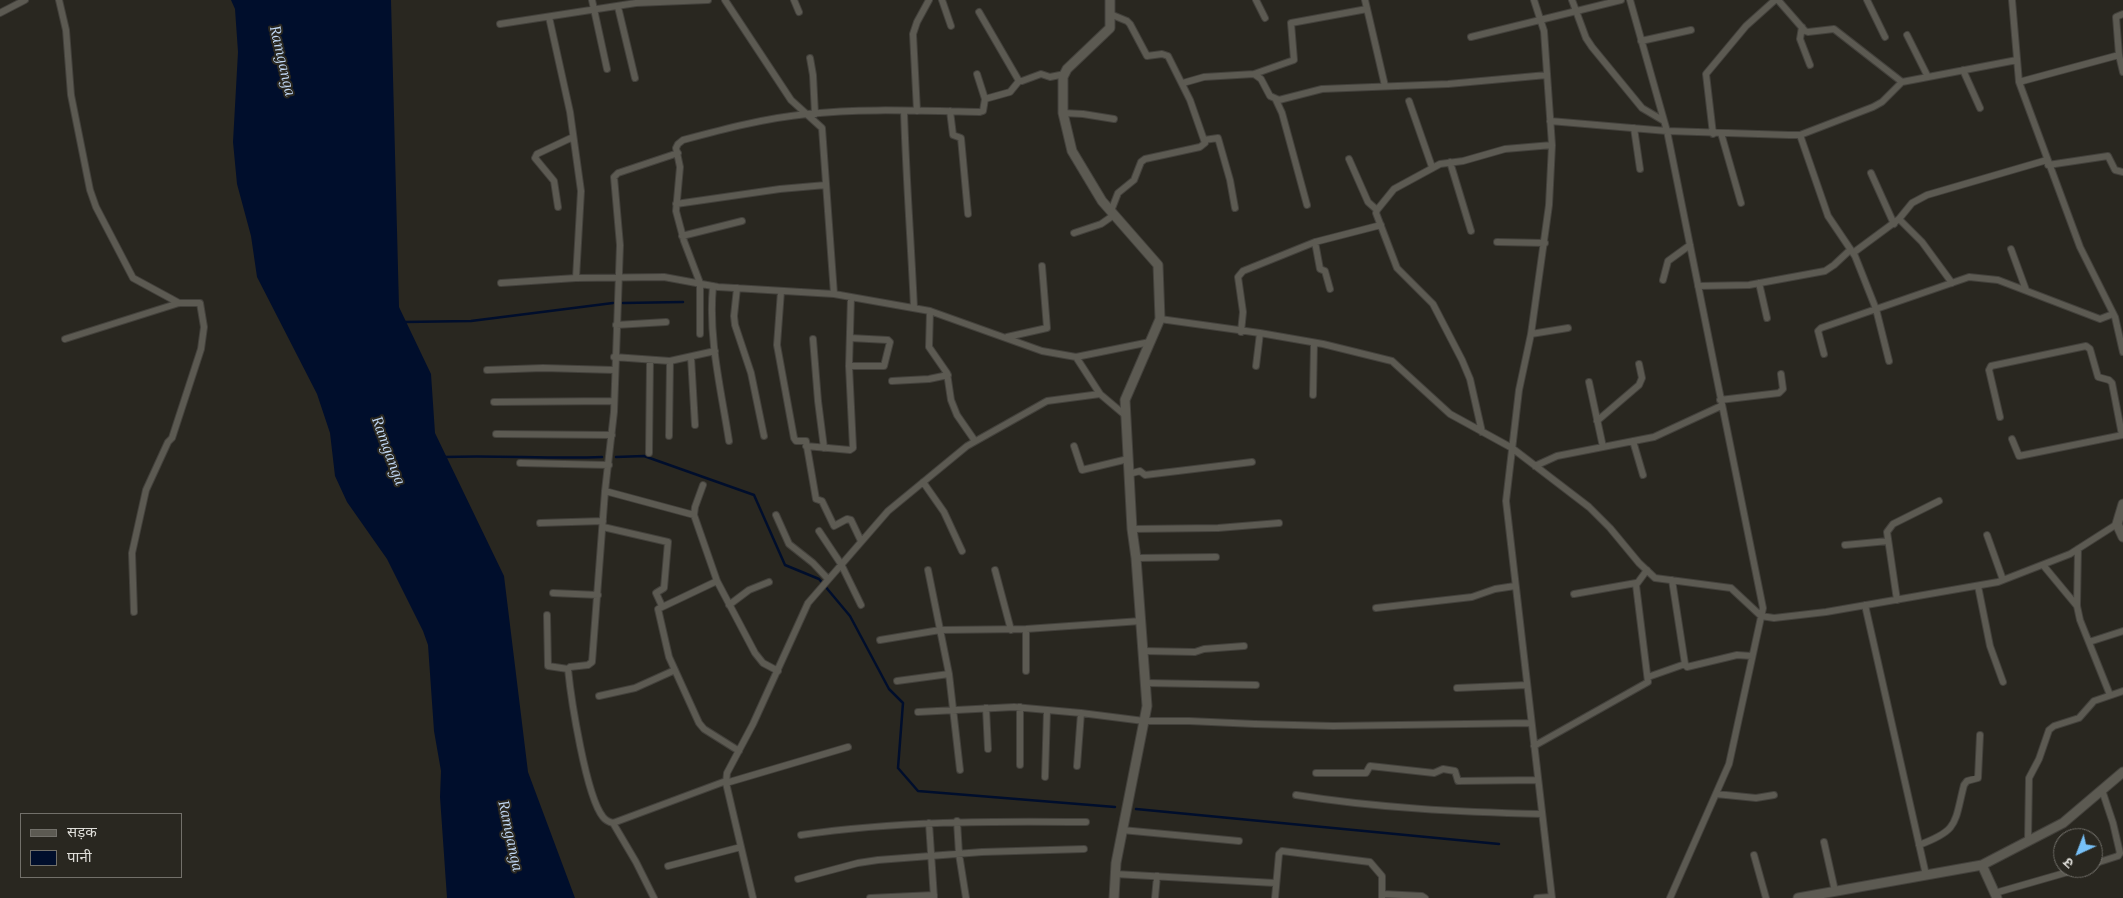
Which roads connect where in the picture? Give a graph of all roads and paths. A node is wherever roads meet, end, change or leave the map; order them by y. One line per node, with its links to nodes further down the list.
1 (26, 0): 25 (street)
2 (59, 0): 123 (street)
3 (592, 0): 21 (street)
4 (708, 0): 19 (street)
5 (725, 0): 65 (street)
6 (794, 0): 23 (street)
7 (929, 0): 62 (street)
8 (942, 0): 32 (street)
9 (1110, 0): 26 (street)
10 (1256, 0): 29 (street)
11 (1365, 0): 20 (street)
12 (1534, 0): 30 (street)
13 (1572, 0): 22 (street)
14 (1621, 0): 22 (street)
15 (1630, 0): 38 (street)
16 (1776, 0): 33 (street); 73 (street)
17 (1867, 0): 37 (street)
18 (2012, 0): 41 (street)
19 (618, 7): 21 (street); 51 (street)
20 (1367, 9): 48 (street); 56 (street)
21 (594, 10): 28 (street); 43 (street)
22 (1575, 11): 30 (street); 69 (street)
23 (799, 12)
24 (979, 12): 52 (street)
25 (0, 13)
26 (1110, 14): 47 (street); 55 (street)
27 (2123, 14): 39 (street)
28 (549, 17): 31 (street); 75 (street)
29 (1265, 18)
30 (1540, 19): 36 (street); 49 (street)
31 (500, 24)
32 (951, 26)
33 (1802, 28): 42 (street); 53 (street)
34 (1691, 30): 38 (street)
35 (1906, 35): 50 (street)
36 (1472, 37)
37 (1885, 37)
38 (1642, 42): 69 (street)
39 (2119, 55): 45 (street); 54 (street)
40 (810, 58): 66 (street)
41 (2017, 60): 44 (street); 54 (street)
42 (1810, 65)
43 (607, 69)
44 (1963, 70): 50 (street); 60 (street)
45 (2123, 72)
46 (977, 74): 57 (street)
47 (1065, 74): 52 (street); 64 (street)
48 (1254, 74): 55 (street); 58 (street)
49 (1547, 75): 56 (street); 68 (street)
50 (1928, 77): 53 (street)
51 (635, 78)
52 (1018, 81): 57 (street)
53 (1902, 82): 74 (street)
54 (2019, 82): 81 (street)
55 (1182, 83): 76 (street)
56 (1385, 86): 58 (street)
57 (985, 100): 63 (street)
58 (1276, 100): 89 (street)
59 (1409, 101): 82 (street)
60 (1980, 108)
61 (904, 111): 62 (street); 66 (street); 124 (street)
62 (917, 111): 63 (street)
63 (950, 112): 94 (street)
64 (1064, 113): 67 (street); 93 (street)
65 (807, 114): 66 (street); 78 (street); 86 (street)
66 (815, 114)
67 (1114, 119)
68 (1550, 121): 70 (street); 77 (street)
69 (1664, 121): 71 (street)
70 (1634, 128): 71 (street); 83 (street)
71 (1667, 131): 73 (street); 104 (street)
72 (1721, 133): 73 (street); 74 (street); 87 (street)
73 (1713, 134)
74 (1800, 134): 106 (street)
75 (573, 137): 90 (street); 108 (street)
76 (1204, 140): 91 (street); 93 (street)
77 (1552, 145): 80 (street); 103 (street)
78 (678, 153): 88 (street); 109 (street)
79 (1349, 159): 92 (street)
80 (1450, 162): 82 (street); 98 (street)
81 (2048, 162): 84 (street); 96 (street); 127 (street)
82 (1432, 167): 92 (street)
83 (1640, 169)
84 (2123, 172)
85 (1871, 173): 96 (street)
86 (826, 185): 88 (street); 121 (street)
87 (1741, 203)
88 (676, 204): 100 (street)
89 (1307, 205)
90 (558, 207)
91 (1235, 208)
92 (1377, 210): 97 (street)
93 (1112, 213): 99 (street); 129 (street)
94 (968, 214)
95 (742, 221): 100 (street)
96 (1897, 221): 106 (street); 114 (street)
97 (1381, 225): 101 (street); 170 (street)
98 (1471, 231)
99 (1074, 233)
100 (682, 236): 112 (street)
101 (1315, 242): 118 (street); 133 (street)
102 (1497, 242): 103 (street)
103 (1545, 244): 136 (street)
104 (1690, 245): 110 (street); 116 (street)
105 (2011, 250): 119 (street)
106 (1851, 251): 113 (street); 125 (street)
107 (1042, 266): 139 (street)
108 (576, 278): 109 (street); 111 (street)
109 (618, 278): 112 (street); 131 (street)
110 (1663, 280)
111 (501, 283)
112 (700, 283): 115 (street); 135 (street)
113 (1759, 283): 116 (street); 128 (street)
114 (1952, 283): 119 (street); 125 (street)
115 (713, 286): 117 (street); 143 (street)
116 (1698, 286): 165 (street)
117 (737, 288): 120 (street); 175 (street)
118 (1330, 289)
119 (2026, 290): 127 (street)
120 (781, 291): 121 (street); 180 (street)
121 (834, 294): 122 (street)
122 (851, 297): 124 (street); 138 (street)
123 (179, 303): 137 (street); 238 (street)
124 (914, 308): 126 (street)
125 (1876, 309): 145 (street); 151 (street)
126 (930, 311): 139 (street); 158 (street)
127 (2114, 314): 144 (street)
128 (1767, 318)
129 (1160, 319): 133 (street); 141 (street)
130 (666, 322): 131 (street)
131 (616, 325): 146 (street)
132 (1568, 328): 136 (street)
133 (1241, 332): 134 (street)
134 (1260, 333): 142 (street); 154 (street)
135 (700, 334)
136 (1531, 334): 184 (street)
137 (65, 338)
138 (850, 338): 153 (street); 153 (street)
139 (1005, 338): 148 (street)
140 (813, 339): 183 (street)
141 (1150, 342): 148 (street); 166 (street)
142 (1314, 343): 162 (street); 170 (street)
143 (715, 351): 147 (street); 176 (street)
144 (2123, 352)
145 (1824, 354)
146 (614, 357): 149 (street); 156 (street)
147 (691, 357): 150 (street); 169 (street)
148 (1076, 357): 161 (street)
149 (650, 360): 150 (street); 185 (street)
150 (670, 360): 174 (street)
151 (1889, 361)
152 (1639, 364): 168 (street)
153 (849, 366): 183 (street)
154 (1256, 366)
155 (487, 370): 156 (street)
156 (614, 370): 164 (street)
157 (1782, 374): 165 (street)
158 (948, 375): 159 (street); 178 (street)
159 (892, 381)
160 (1589, 382): 168 (street)
161 (1100, 394): 166 (street); 178 (street)
162 (1313, 395)
163 (494, 402): 164 (street)
164 (614, 402): 172 (street)
165 (1721, 403): 179 (street); 240 (street)
166 (1126, 416): 186 (street)
167 (2000, 417): 173 (street)
168 (1597, 422): 182 (street)
169 (695, 425)
170 (1482, 432): 184 (street)
171 (496, 434): 172 (street)
172 (612, 435): 189 (street)
173 (2122, 435): 177 (street)
174 (669, 436)
175 (764, 436)
176 (729, 440)
177 (2012, 440)
178 (975, 441): 193 (street)
179 (1633, 441): 182 (street); 192 (street)
180 (806, 446): 183 (street); 208 (street)
181 (1074, 446): 186 (street)
182 (1603, 447): 190 (street)
183 (824, 448)
184 (1512, 448): 190 (street); 226 (street)
185 (649, 453)
186 (1128, 459): 191 (street)
187 (1252, 462): 191 (street)
188 (520, 463): 189 (street)
189 (609, 465): 195 (street)
190 (1535, 466): 219 (street)
191 (1129, 474): 204 (street)
192 (1643, 476)
193 (922, 482): 208 (street); 212 (street)
194 (703, 485): 198 (street)
195 (605, 491): 198 (street); 202 (street)
196 (1939, 501): 209 (street)
197 (2123, 504): 203 (street)
198 (694, 515): 222 (street)
199 (776, 515): 223 (street)
200 (540, 523): 202 (street)
201 (1279, 523): 204 (street)
202 (603, 524): 230 (street); 235 (street)
203 (2117, 524): 207 (street); 211 (street)
204 (1132, 530): 214 (street)
205 (819, 531): 215 (street)
206 (1987, 535): 221 (street)
207 (2123, 537)
208 (861, 541): 215 (street)
209 (1888, 541): 210 (street); 231 (street)
210 (1845, 545)
211 (2078, 549): 216 (street); 236 (street)
212 (962, 552)
213 (1216, 557): 214 (street)
214 (1136, 558): 241 (street)
215 (841, 564): 223 (street); 233 (street)
216 (2043, 565): 221 (street); 236 (street)
217 (928, 570): 242 (street)
218 (995, 570): 243 (street)
219 (1647, 570): 220 (street); 225 (street)
220 (1672, 580): 240 (street); 251 (street)
221 (2004, 580): 227 (street)
222 (717, 581): 232 (street); 235 (street)
223 (827, 581): 254 (street)
224 (769, 582): 232 (street)
225 (1636, 583): 229 (street); 257 (street)
226 (1516, 586): 237 (street); 261 (street)
227 (1978, 586): 231 (street); 259 (street)
228 (553, 593): 230 (street)
229 (1574, 594)
230 (598, 595): 252 (street)
231 (1897, 600): 234 (street)
232 (729, 604): 254 (street)
233 (861, 605)
234 (1865, 605): 240 (street); 302 (street)
235 (662, 606): 253 (street)
236 (2078, 606): 247 (street)
237 (1376, 608)
238 (134, 612)
239 (547, 615): 252 (street)
240 (1761, 616): 250 (street)
241 (1141, 621): 244 (street); 249 (street)
242 (940, 630): 243 (street); 246 (street); 256 (street)
243 (1011, 630): 244 (street)
244 (1026, 630): 255 (street)
245 (2123, 631): 247 (street)
246 (880, 640)
247 (2089, 642): 265 (street)
248 (1244, 646): 249 (street)
249 (1143, 651): 260 (street)
250 (1752, 656): 251 (street); 289 (street)
251 (1685, 664): 257 (street)
252 (568, 669): 295 (street)
253 (675, 670): 266 (street); 279 (street)
254 (778, 671): 279 (street)
255 (1026, 671)
256 (949, 674): 258 (street); 269 (street)
257 (1648, 678): 276 (street)
258 (897, 681)
259 (2003, 682)
260 (1146, 683): 262 (street); 273 (street)
261 (1527, 684): 263 (street); 274 (street)
262 (1256, 685)
263 (1456, 688)
264 (2123, 691): 265 (street)
265 (2110, 695): 300 (street)
266 (599, 696)
267 (1020, 707): 268 (street); 270 (street); 280 (street)
268 (986, 708): 269 (street); 278 (street)
269 (954, 710): 271 (street); 282 (street)
270 (1047, 710): 272 (street); 285 (street)
271 (918, 712)
272 (1081, 712): 273 (street); 281 (street)
273 (1144, 721): 274 (street); 297 (street)
274 (1531, 723): 276 (street)
275 (1980, 735): 302 (street)
276 (1534, 746): 286 (street)
277 (848, 747): 287 (street)
278 (988, 749)
279 (739, 751): 287 (street)
280 (1020, 765)
281 (1077, 766)
282 (960, 770)
283 (2123, 772): 288 (street)
284 (1316, 773): 286 (street)
285 (1045, 777)
286 (1538, 780): 292 (street)
287 (726, 782): 295 (street); 303 (street)
288 (2102, 790): 300 (street); 308 (street)
289 (1716, 794): 291 (street); 331 (street)
290 (1296, 795): 292 (street)
291 (1774, 795)
292 (1542, 814): 330 (street)
293 (957, 821): 294 (street); 296 (street); 305 (street)
294 (1086, 822)
295 (613, 823): 321 (street)
296 (929, 823): 298 (street); 307 (street)
297 (1122, 830): 299 (street); 311 (street)
298 (801, 835)
299 (1239, 840)
300 (2028, 841): 309 (street)
301 (1824, 842): 317 (street)
302 (1919, 845): 312 (street)
303 (741, 847): 310 (street); 322 (street)
304 (1084, 849): 305 (street)
305 (959, 854): 307 (street); 324 (street)
306 (1754, 855): 332 (street)
307 (932, 856): 315 (street); 319 (street)
308 (2103, 861)
309 (1982, 865): 312 (street); 318 (street)
310 (668, 866)
311 (1115, 874): 313 (street); 325 (street)
312 (1926, 875): 317 (street)
313 (1157, 876): 316 (street); 326 (street)
314 (2053, 877): 318 (street)
315 (798, 879)
316 (1276, 883): 320 (street); 327 (street)
317 (1835, 891): 333 (street)
318 (1996, 895)
319 (934, 896): 323 (street)
320 (1383, 896): 328 (street)
321 (654, 898)
322 (753, 898)
323 (870, 898)
324 (966, 898)
325 (1114, 898)
326 (1155, 898)
327 (1275, 898)
328 (1426, 898)
329 (1537, 898): 330 (street)
330 (1551, 898)
331 (1670, 898)
332 (1766, 898)
333 (1798, 898)

